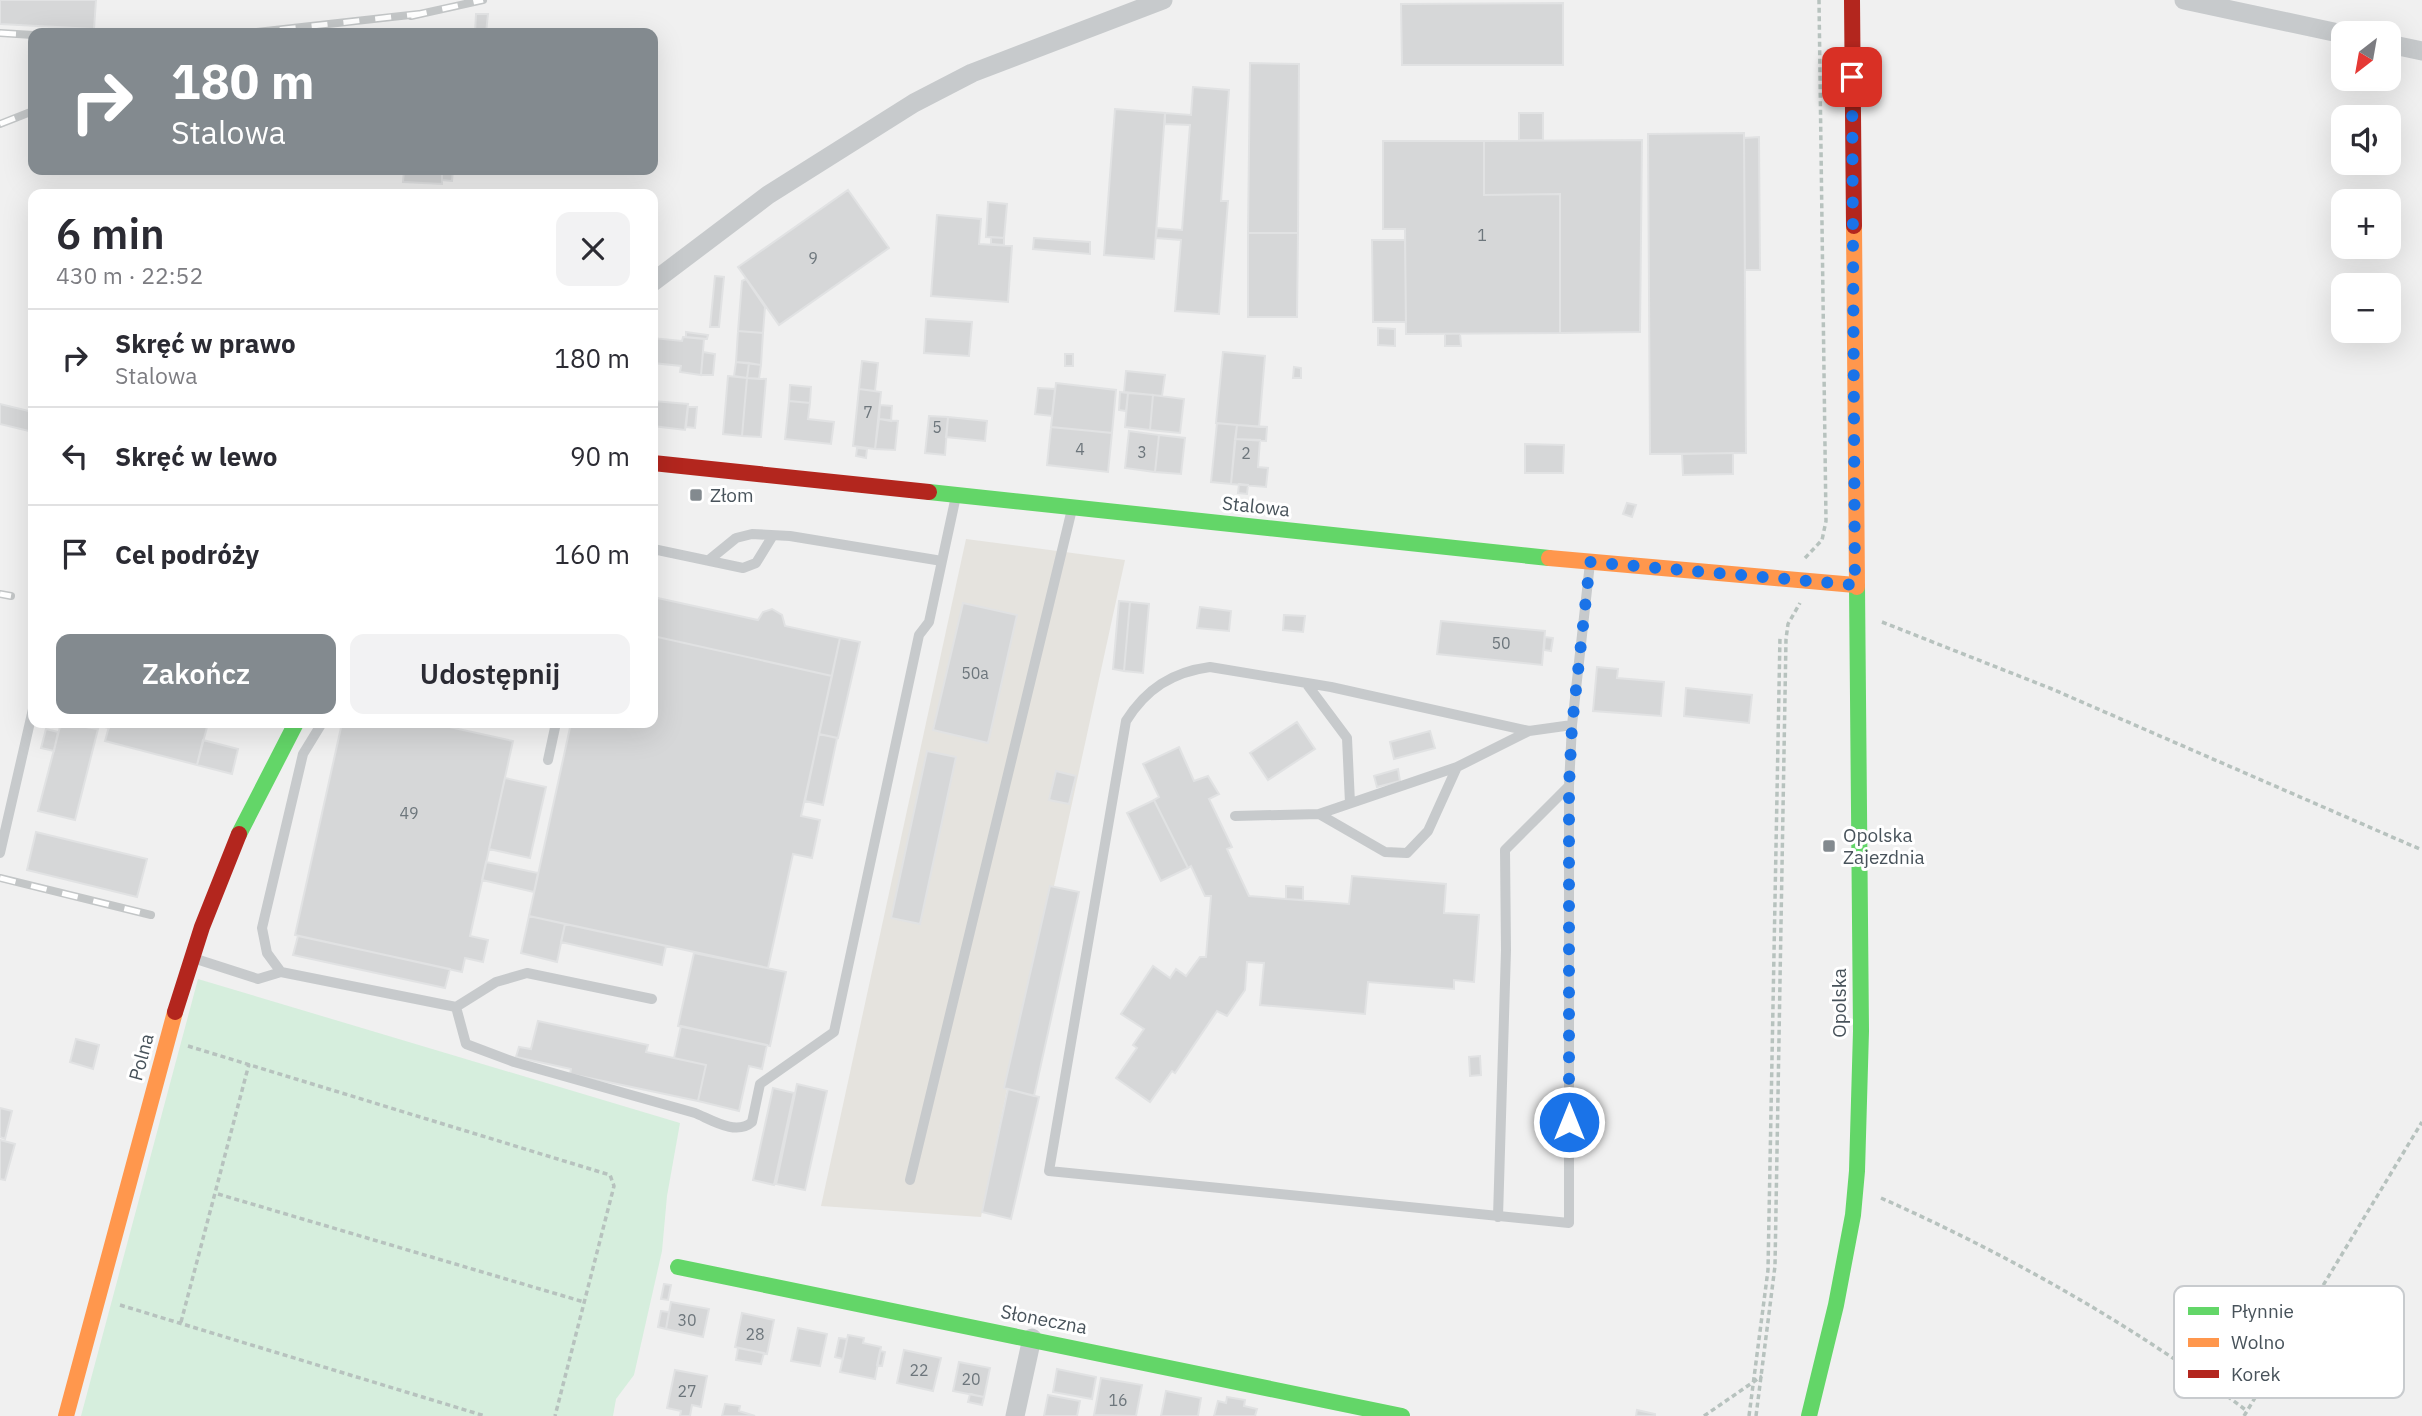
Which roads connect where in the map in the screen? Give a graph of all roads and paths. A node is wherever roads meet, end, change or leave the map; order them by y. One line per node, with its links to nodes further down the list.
1 (1163, 0): 8 (street)
2 (1819, 0): 17 (path)
3 (1852, 0): 18 (street, Opolska)
4 (2185, 0): 5 (street)
5 (2331, 31)
6 (2401, 47): 7 (street)
7 (2422, 51)
8 (658, 278)
9 (658, 464): 10 (street, Stalowa)
10 (956, 496): 11 (street, Stalowa); 15 (lane)
11 (1072, 508): 16 (street, Stalowa); 44 (lane)
12 (772, 537): 14 (lane); 14 (lane); 15 (lane)
13 (658, 550): 14 (lane)
14 (711, 561)
15 (942, 561): 40 (lane)
16 (1590, 562): 18 (street, Stalowa); 23 (lane)
17 (1804, 564)
18 (1855, 585): 20 (street, Opolska)
19 (1801, 601): 55 (path)
20 (1855, 611): 35 (path); 45 (street, Opolska)
21 (1780, 636): 56 (path)
22 (1306, 683): 28 (lane); 32 (lane); 47 (lane)
23 (1572, 726): 28 (lane); 31 (lane)
24 (29, 728): 36 (lane)
25 (293, 728): 37 (street, Polna)
26 (319, 728): 38 (lane)
27 (555, 728): 29 (lane)
28 (1529, 731): 30 (lane)
29 (548, 760)
30 (1457, 767): 32 (lane); 33 (lane)
31 (1569, 786): 47 (lane); 47 (lane)
32 (1350, 803): 33 (lane)
33 (1319, 814): 34 (lane)
34 (1235, 816)
35 (2422, 850)
36 (0, 853)
37 (192, 958): 38 (lane); 41 (street, Polna)
38 (281, 972): 40 (lane)
39 (652, 999): 40 (lane)
40 (456, 1007)
41 (167, 1040): 42 (path); 50 (street, Polna)
42 (249, 1064): 46 (path); 51 (path)
43 (2422, 1122): 49 (path)
44 (911, 1180)
45 (1856, 1192): 54 (path); 68 (street, Opolska)
46 (218, 1194): 51 (path); 52 (path)
47 (1497, 1217)
48 (678, 1267): 53 (street, Słoneczna)
49 (2323, 1286)
50 (98, 1299): 52 (path); 60 (street, Polna)
51 (584, 1302): 62 (path)
52 (181, 1323): 61 (path)
53 (1032, 1338): 63 (street); 64 (street, Słoneczna)
54 (2174, 1359)
55 (1762, 1376): 56 (path); 67 (path)
56 (1755, 1380): 65 (path); 66 (path)
57 (2230, 1398): 59 (path)
58 (2255, 1398): 59 (path)
59 (2247, 1411): 69 (path)
60 (66, 1416)
61 (485, 1416)
62 (555, 1416)
63 (1015, 1416)
64 (1402, 1416)
65 (1703, 1416)
66 (1749, 1416)
67 (1756, 1416)
68 (1809, 1416)
69 (2244, 1416)

